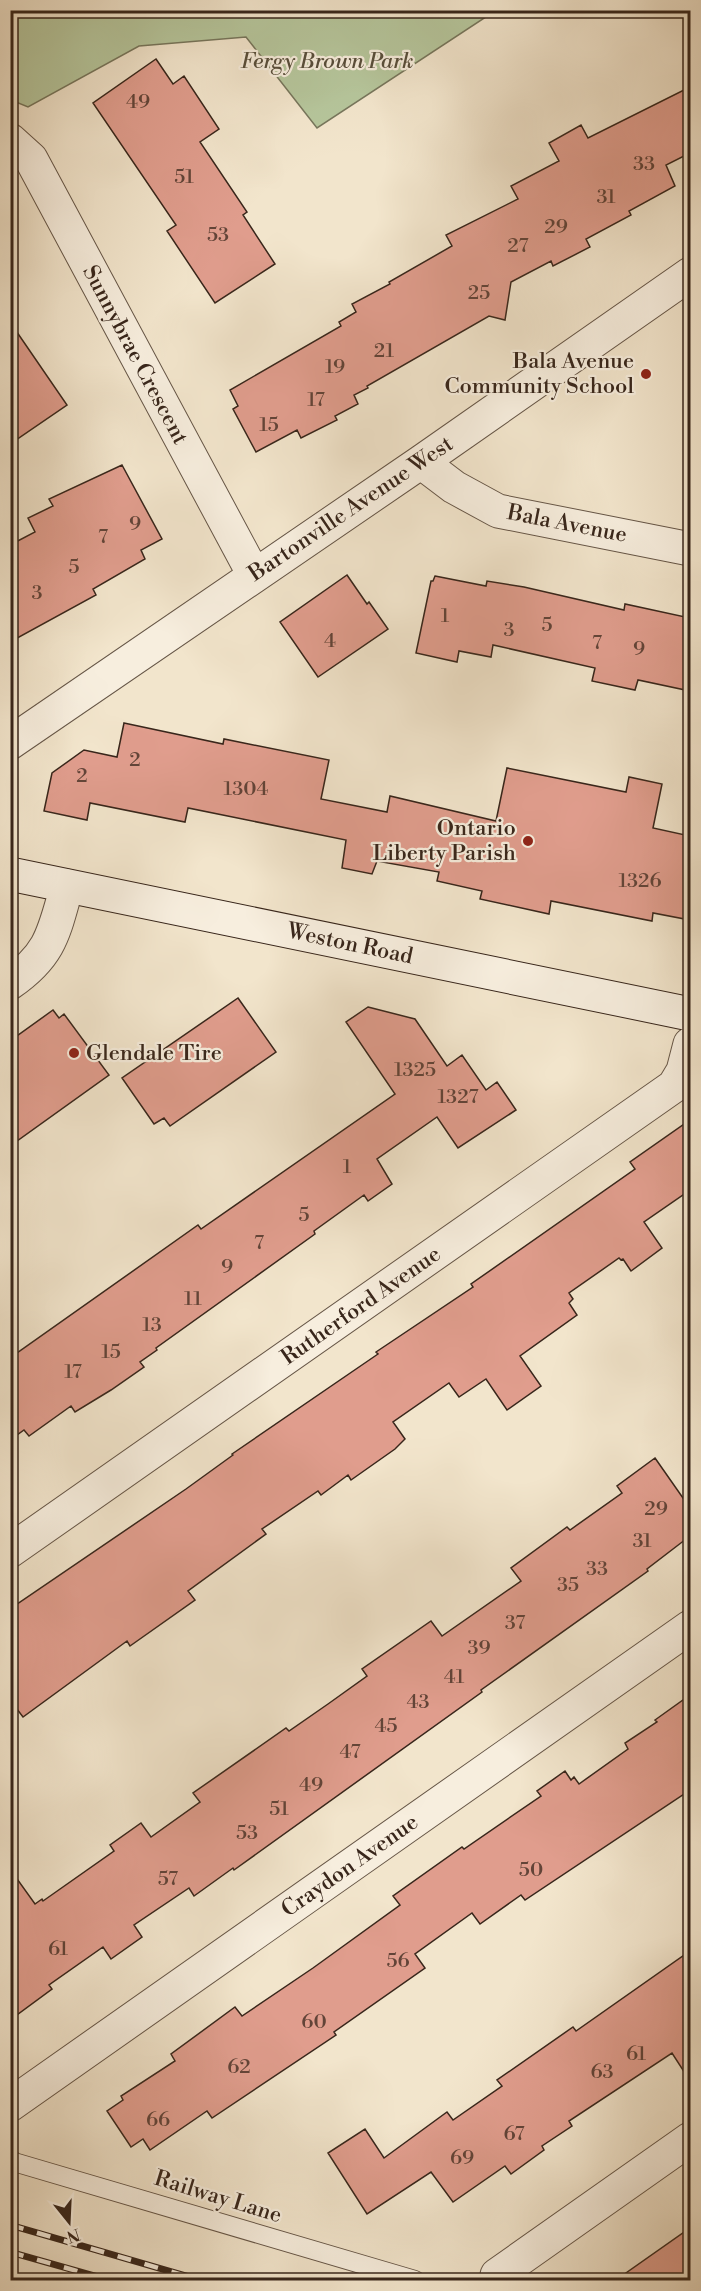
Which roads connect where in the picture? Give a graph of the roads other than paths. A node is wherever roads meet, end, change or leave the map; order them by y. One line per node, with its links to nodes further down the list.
1 (10, 140): 5 (street, Sunnybrae Crescent)
2 (690, 274): 3 (street, Bartonville Avenue West)
3 (421, 462): 4 (street, Bala Avenue); 5 (street, Bartonville Avenue West)
4 (690, 549)
5 (254, 575): 6 (street, Bartonville Avenue West)
6 (10, 743)
7 (10, 874): 8 (street, Weston Road)
8 (67, 886): 9 (street); 10 (street, Weston Road)
9 (10, 983)
10 (690, 1014)
11 (690, 1044): 12 (street, Rutherford Avenue)
12 (10, 1551)
13 (690, 1627): 14 (street, Craydon Avenue)
14 (10, 2105)
15 (690, 2139): 17 (street)
16 (10, 2158): 18 (lane, Railway Lane)
17 (492, 2278)
18 (415, 2280)

